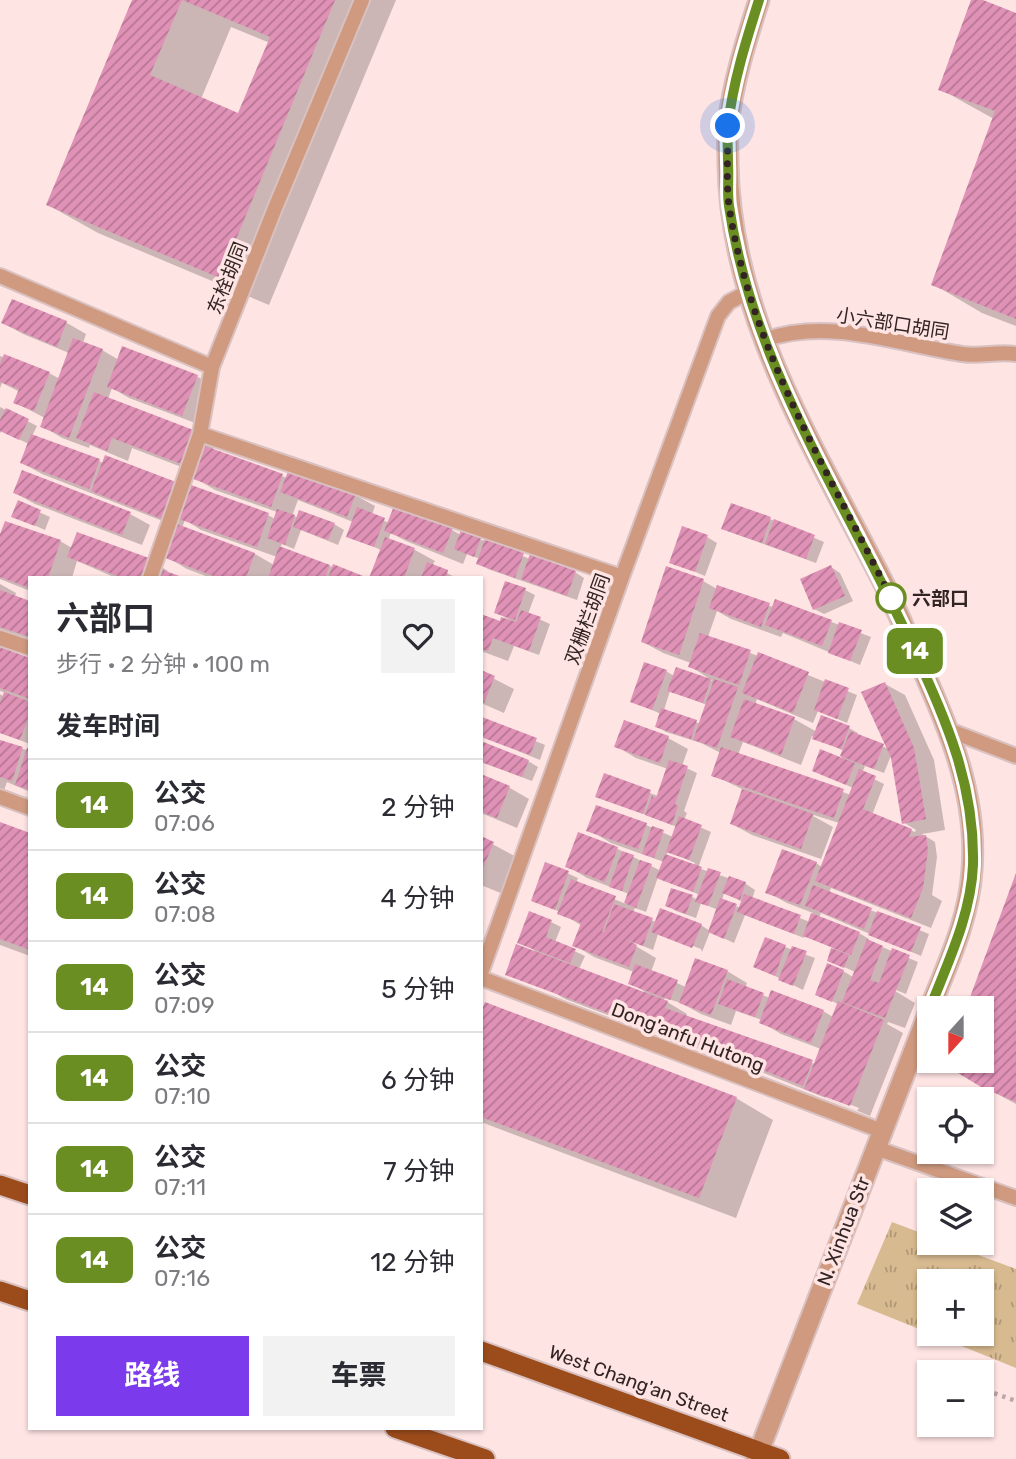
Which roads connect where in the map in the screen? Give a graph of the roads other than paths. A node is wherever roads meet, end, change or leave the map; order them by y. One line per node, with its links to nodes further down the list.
1 (362, 0): 7 (lane, 东栓胡同)
2 (759, 0): 4 (street, N. Xinhua Str)
3 (0, 276): 7 (lane)
4 (748, 292): 5 (street, N. Xinhua Str); 10 (lane, 双栅栏胡同)
5 (764, 340): 6 (lane, 小六部口胡同); 13 (street, N. Xinhua Str)
6 (1016, 354)
7 (212, 367): 8 (lane, 东栓胡同)
8 (200, 434): 9 (lane, 东栓胡同); 10 (lane)
9 (151, 576)
10 (622, 577): 17 (lane, 双栅栏胡同)
11 (0, 638): 12 (lane)
12 (28, 647)
13 (951, 731): 14 (lane); 19 (street, N. Xinhua Str)
14 (1016, 756)
15 (0, 797): 16 (lane)
16 (28, 807)
17 (483, 970)
18 (483, 977): 21 (lane, Dong'anfu Hutong)
19 (935, 996)
20 (917, 1042): 21 (street, N. Xinhua Str)
21 (879, 1140): 24 (lane, Dong'anfu Hutong); 29 (street, N. Xinhua Str)
22 (0, 1185): 23 (highway)
23 (28, 1194)
24 (1016, 1198)
25 (0, 1291): 26 (highway)
26 (28, 1300)
27 (483, 1352): 29 (highway, West Chang'an Street)
28 (402, 1430): 30 (highway)
29 (757, 1455): 31 (highway, West Chang'an Street)
30 (485, 1459)
31 (780, 1459)

